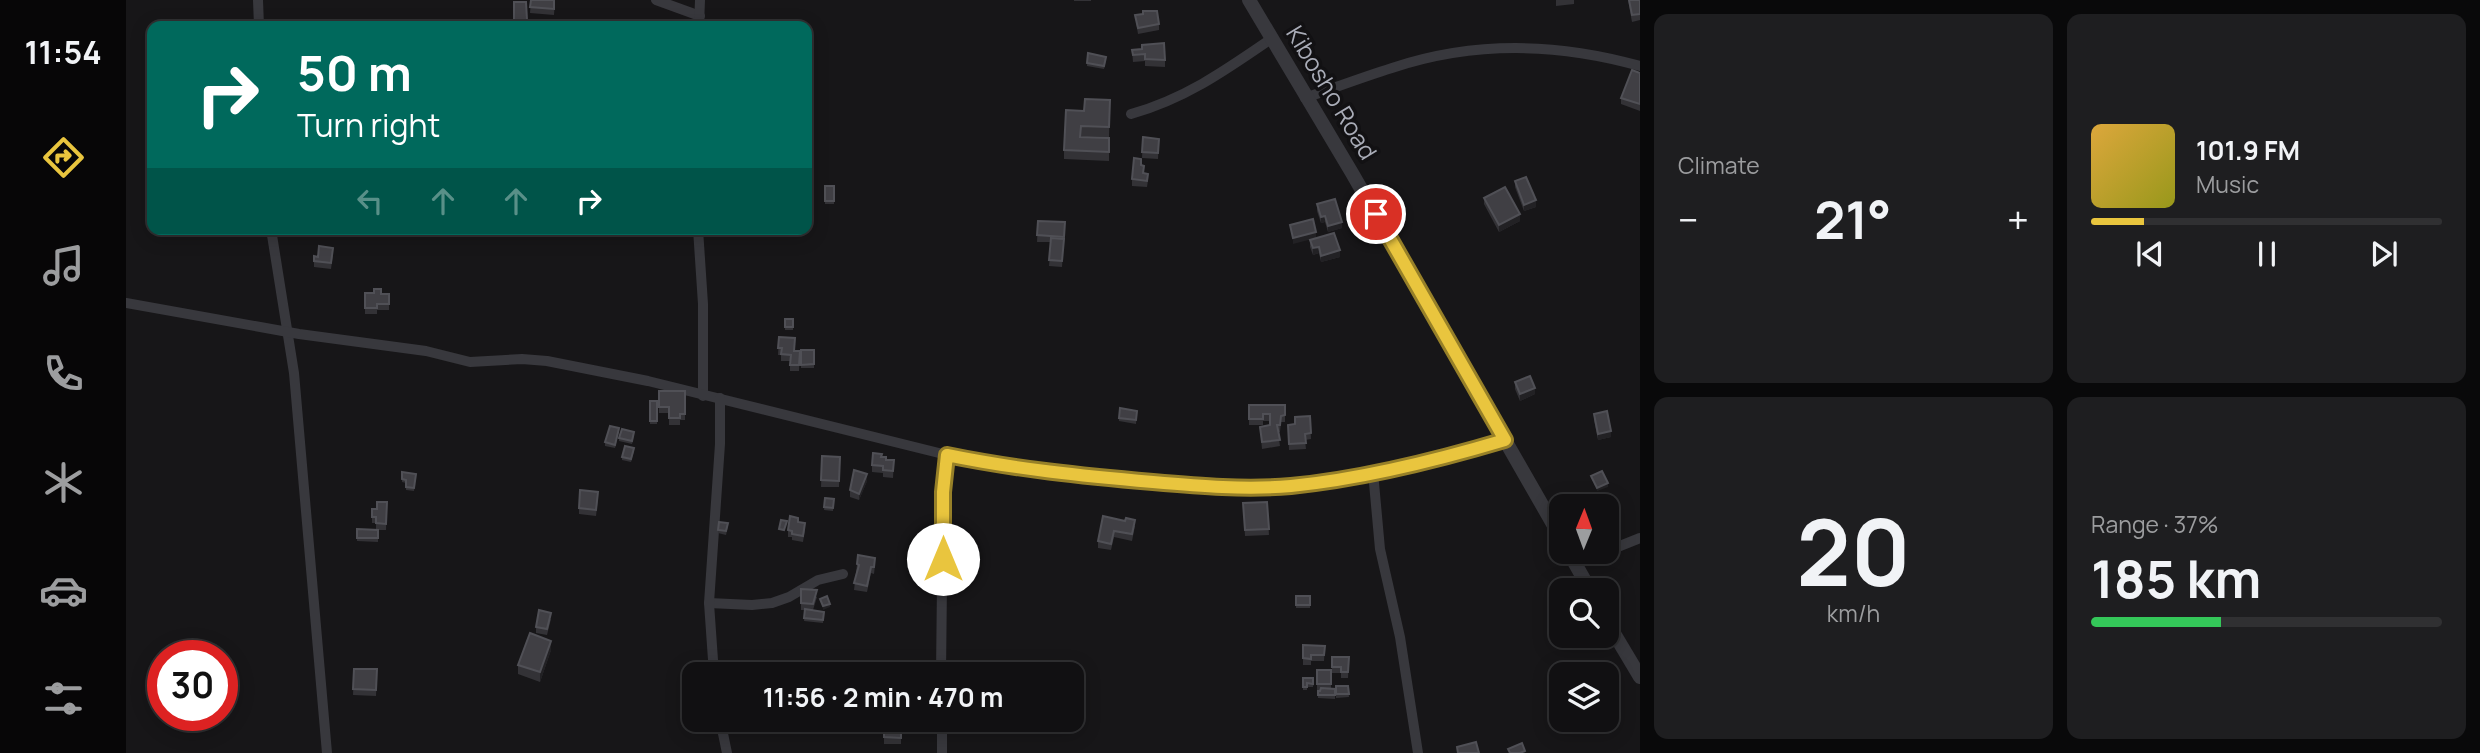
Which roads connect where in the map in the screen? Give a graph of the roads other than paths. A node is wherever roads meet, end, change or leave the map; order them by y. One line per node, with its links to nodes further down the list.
1 (258, 0): 5 (street)
2 (656, 0): 6 (street)
3 (700, 0): 6 (street)
4 (1249, 0): 7 (street, Kibosho Road)
5 (259, 21)
6 (700, 21)
7 (1271, 39): 9 (street, Kibosho Road); 10 (street)
8 (1640, 66): 9 (street)
9 (1305, 98): 17 (street, Kibosho Road)
10 (1131, 114)
11 (272, 235): 14 (street)
12 (698, 235): 15 (street)
13 (126, 303): 14 (street)
14 (289, 332): 15 (street); 31 (street)
15 (703, 396): 16 (street)
16 (720, 398): 18 (street); 24 (street)
17 (1505, 440): 19 (street); 20 (street, Kibosho Road)
18 (947, 455): 19 (street); 27 (street)
19 (1373, 472): 34 (street)
20 (1549, 517)
21 (1640, 538): 22 (street)
22 (1619, 544)
23 (842, 574): 24 (street)
24 (709, 603): 26 (street)
25 (1619, 642): 28 (street)
26 (713, 662)
27 (941, 662)
28 (1640, 677)
29 (723, 732): 32 (street)
30 (942, 732): 33 (street)
31 (327, 753)
32 (727, 753)
33 (942, 753)
34 (1418, 753)

